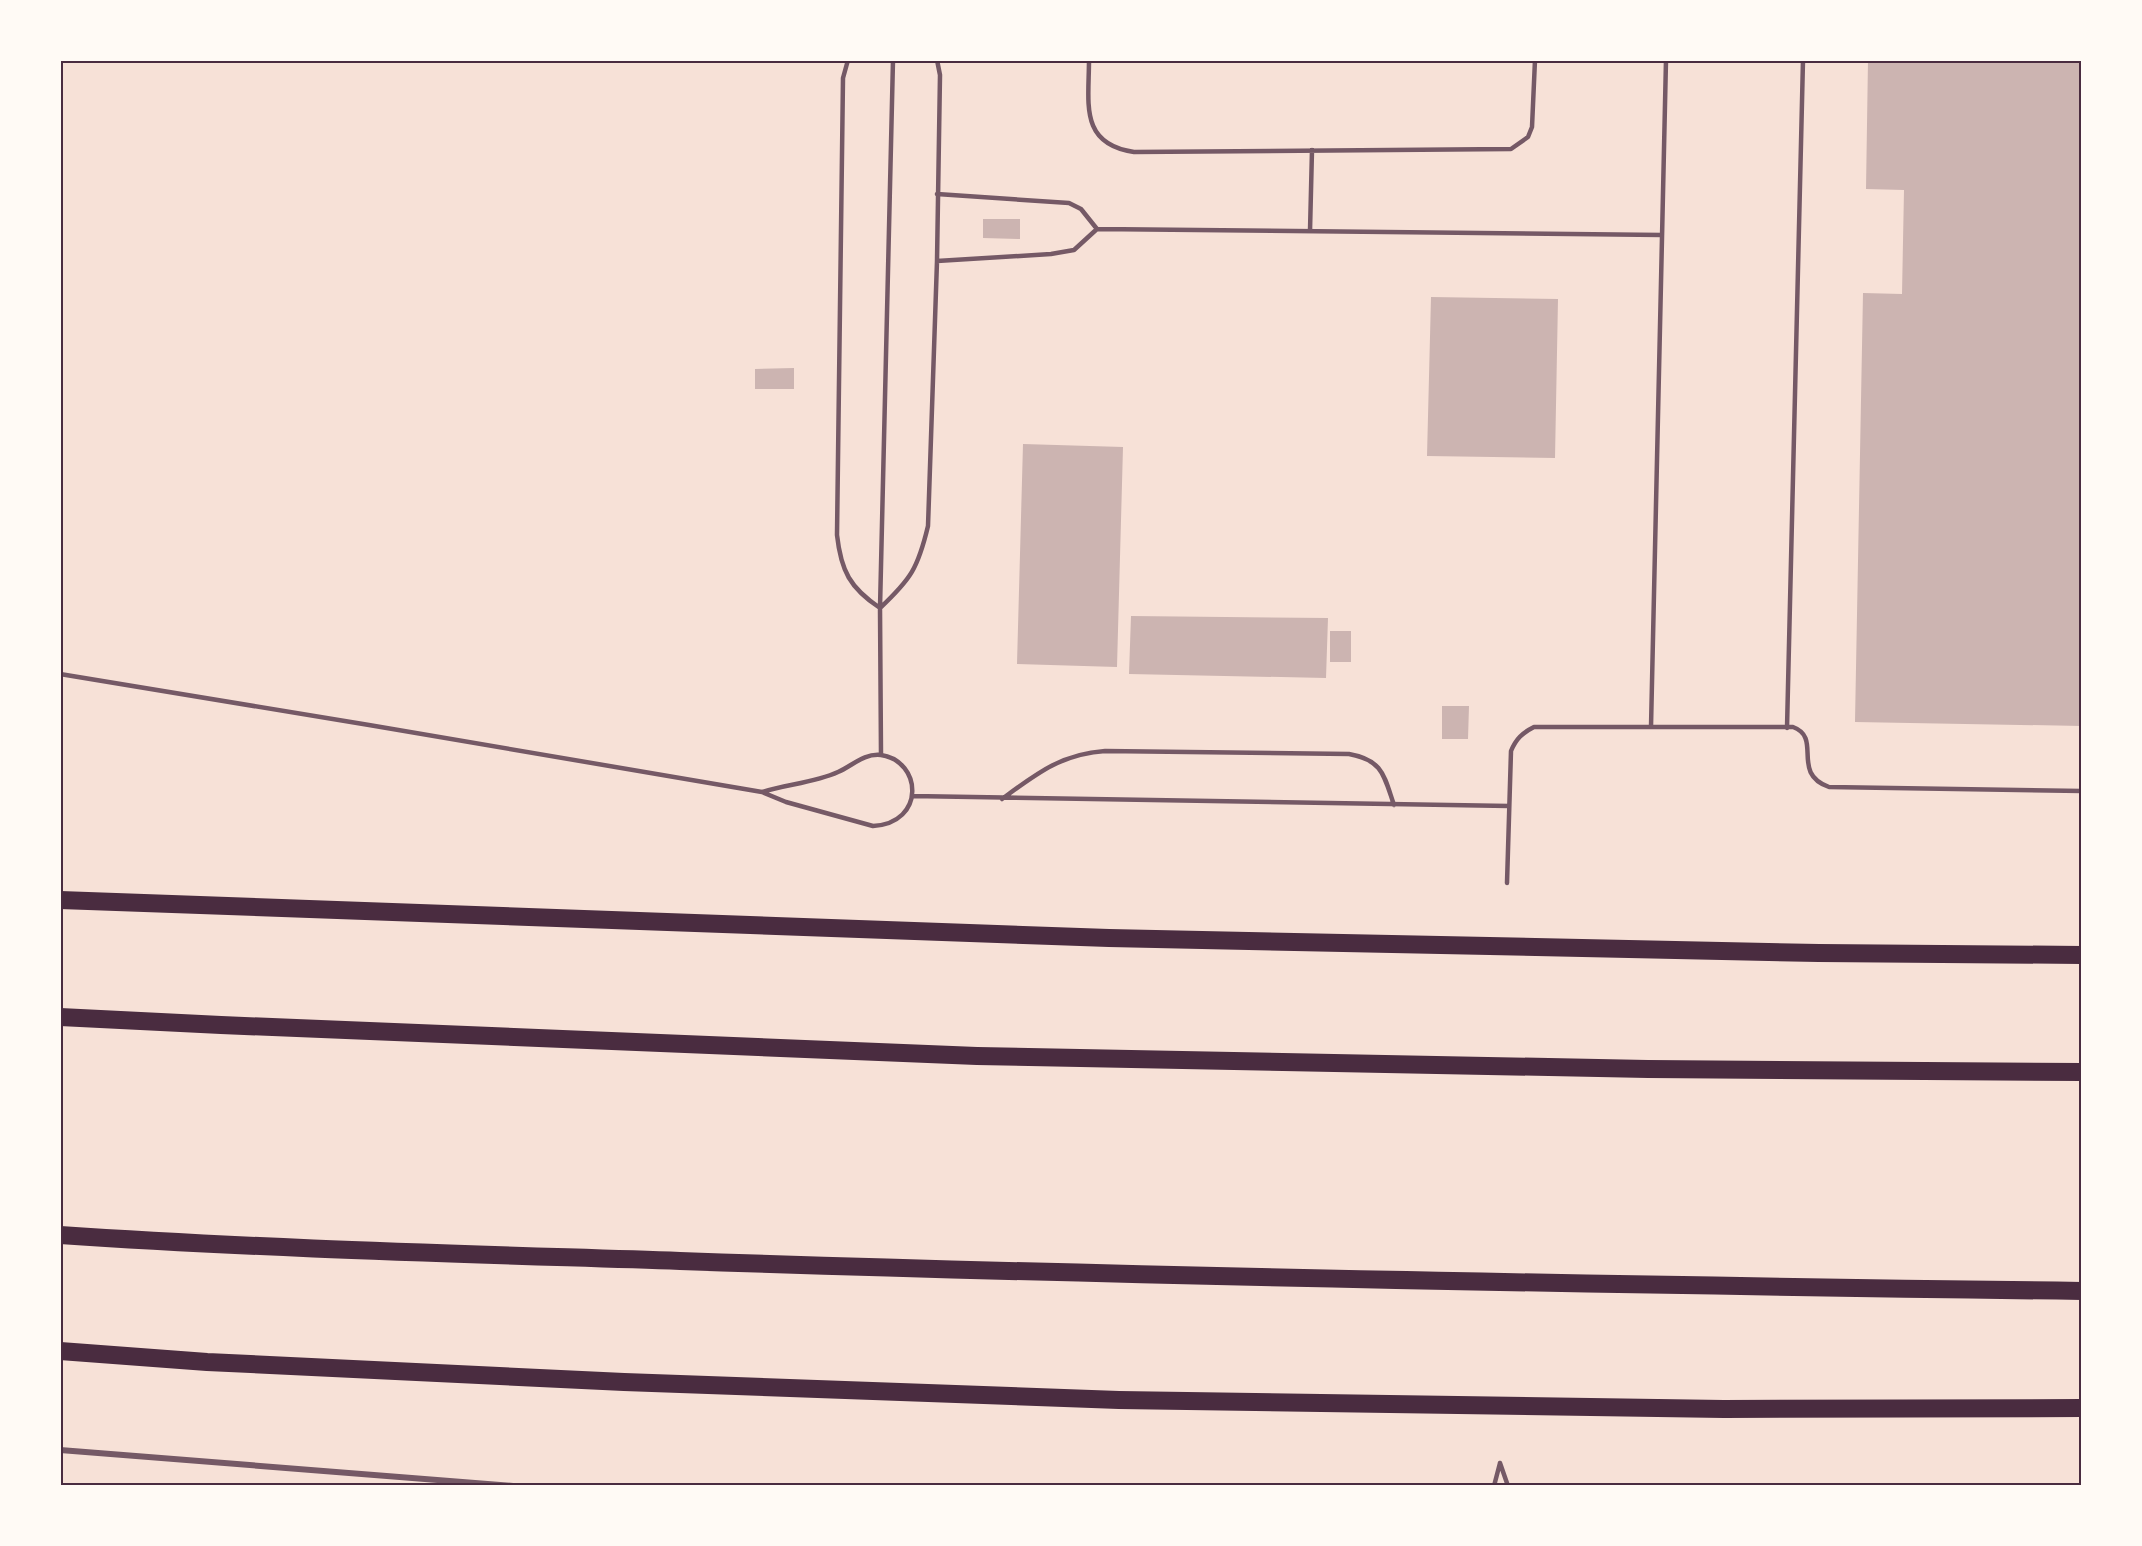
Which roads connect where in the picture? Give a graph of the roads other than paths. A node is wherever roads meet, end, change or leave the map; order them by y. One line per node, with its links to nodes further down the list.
1 (848, 60): 14 (lane)
2 (893, 60): 14 (lane)
3 (938, 60): 9 (lane)
4 (1089, 60): 8 (lane)
5 (1535, 60): 8 (lane)
6 (1665, 60): 12 (lane)
7 (1803, 60): 17 (lane)
8 (1312, 150): 11 (lane)
9 (937, 194): 10 (lane); 13 (lane)
10 (1097, 229): 11 (lane); 13 (lane)
11 (1310, 231): 12 (lane)
12 (1662, 236): 16 (lane)
13 (937, 261): 14 (lane)
14 (880, 608): 18 (lane)
15 (60, 674): 20 (lane)
16 (1651, 728): 17 (lane); 24 (lane)
17 (1787, 728): 19 (lane)
18 (881, 755): 20 (lane); 21 (lane)
19 (2082, 791)
20 (762, 792): 21 (lane)
21 (912, 796): 22 (lane)
22 (1002, 799): 23 (lane); 23 (lane)
23 (1394, 805): 24 (lane)
24 (1509, 806): 25 (lane)
25 (1507, 883)
26 (60, 900): 27 (highway)
27 (2082, 955)
28 (60, 1017): 29 (highway)
29 (2082, 1072)
30 (60, 1235): 31 (highway)
31 (2082, 1291)
32 (60, 1351): 33 (highway)
33 (2082, 1408)
34 (60, 1450): 35 (street)
35 (513, 1486)
36 (1494, 1486): 37 (lane)
37 (1508, 1486)

